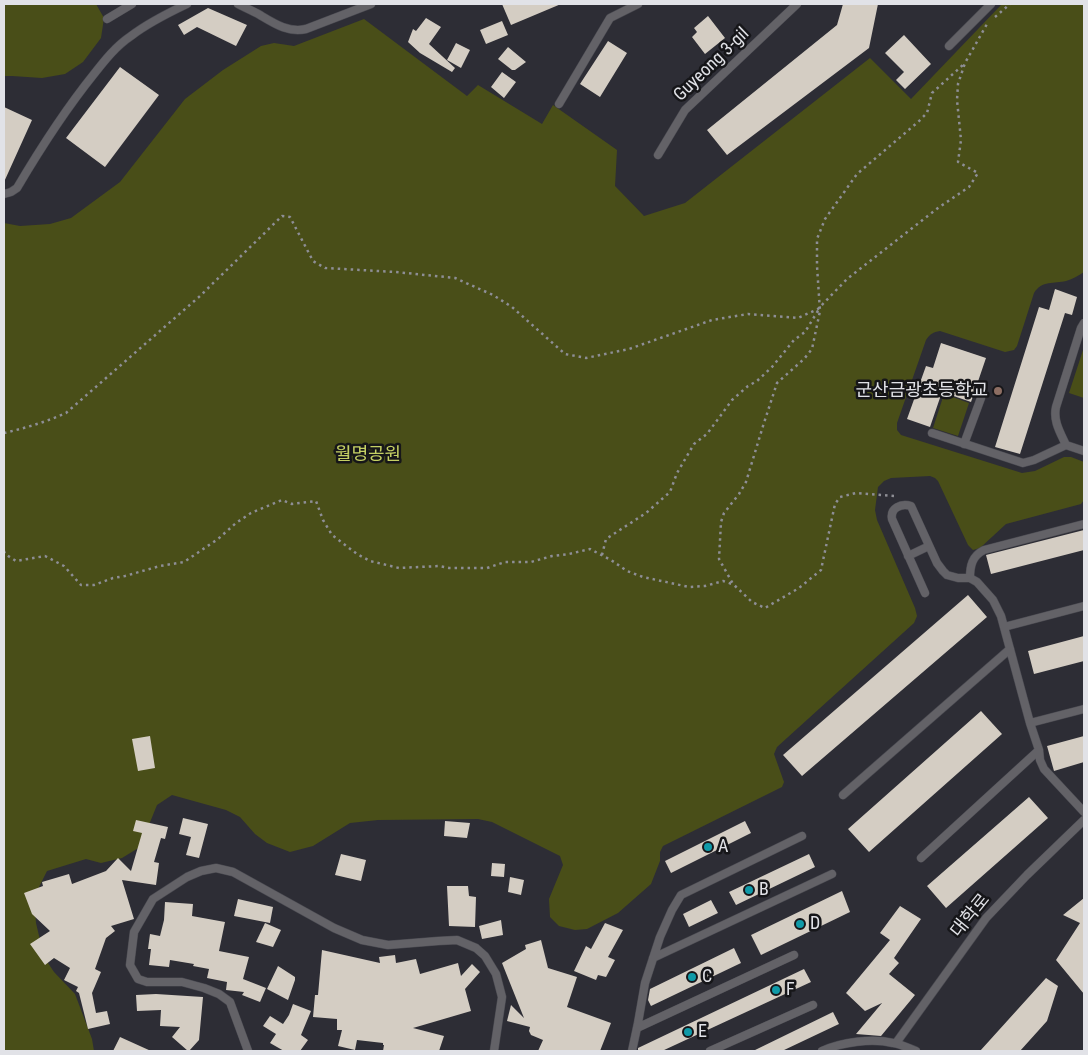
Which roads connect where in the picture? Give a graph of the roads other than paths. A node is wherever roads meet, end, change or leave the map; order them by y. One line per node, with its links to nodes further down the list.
1 (132, 4): 8 (lane)
2 (187, 4): 12 (lane)
3 (238, 4): 4 (lane)
4 (371, 4)
5 (638, 4): 10 (lane)
6 (798, 4): 11 (lane, Guyeong 3-gil)
7 (991, 4): 9 (lane)
8 (108, 19)
9 (949, 46)
10 (559, 104)
11 (658, 155)
12 (4, 194)
13 (1084, 323): 17 (lane)
14 (981, 398): 16 (lane)
15 (932, 433): 16 (lane)
16 (964, 444): 17 (lane)
17 (1066, 445): 18 (lane)
18 (1084, 451)
19 (1084, 524): 22 (lane)
20 (929, 546): 21 (lane); 21 (lane); 22 (lane)
21 (908, 556): 23 (lane)
22 (970, 578): 25 (lane)
23 (925, 593)
24 (1084, 606): 25 (lane)
25 (1004, 627): 26 (lane)
26 (1010, 649): 28 (lane); 30 (lane)
27 (1084, 709): 28 (lane)
28 (1030, 723): 29 (lane)
29 (1039, 750): 31 (lane); 34 (lane)
30 (843, 795)
31 (1084, 812)
32 (1084, 820): 40 (lane, 대학로)
33 (802, 836): 37 (lane)
34 (921, 858)
35 (832, 874): 37 (lane)
36 (794, 955): 39 (lane)
37 (653, 958): 39 (lane)
38 (813, 1004): 44 (lane)
39 (637, 1028): 43 (lane)
40 (896, 1043): 45 (lane); 46 (lane)
41 (248, 1051): 42 (lane)
42 (494, 1051)
43 (632, 1051)
44 (710, 1051)
45 (822, 1051)
46 (916, 1051)

